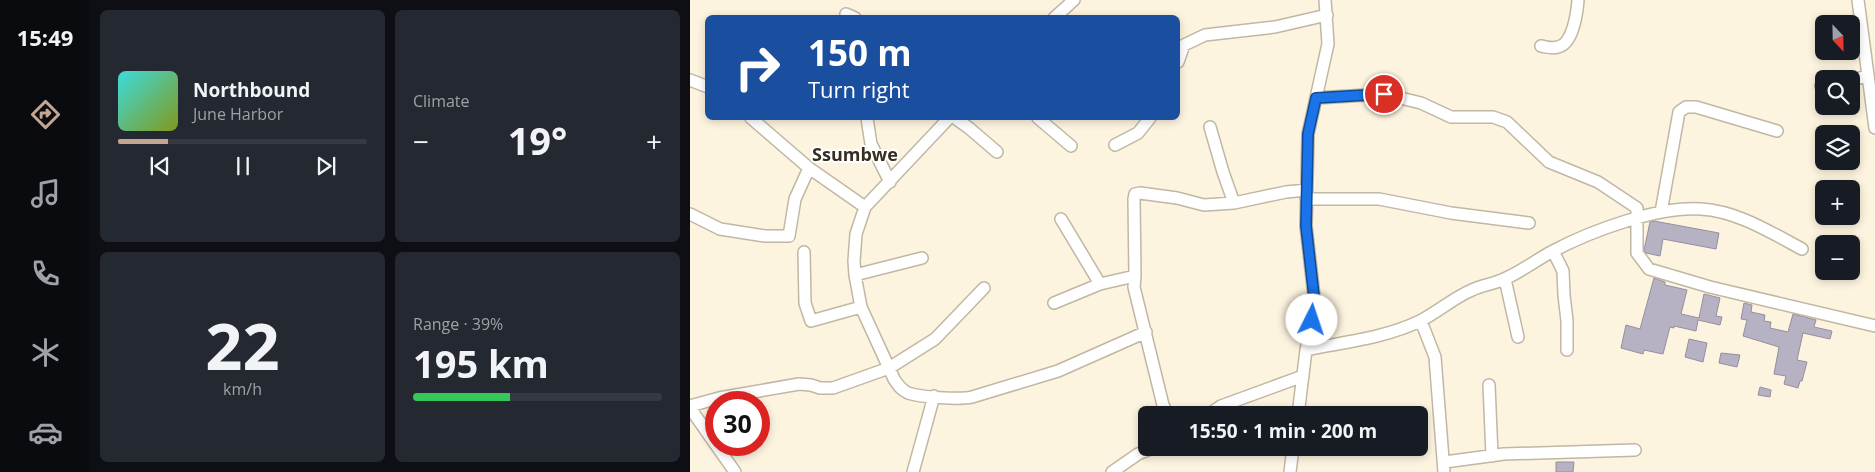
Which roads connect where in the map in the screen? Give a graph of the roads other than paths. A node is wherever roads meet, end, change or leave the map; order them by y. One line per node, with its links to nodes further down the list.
1 (1074, 0): 5 (street)
2 (1326, 0): 6 (street)
3 (1578, 0): 7 (street)
4 (1858, 0): 9 (street)
5 (1057, 15)
6 (1327, 15): 8 (street); 13 (street)
7 (1541, 46)
8 (1180, 56)
9 (1868, 76): 10 (street); 20 (street)
10 (1860, 78)
11 (690, 80): 12 (street)
12 (705, 86)
13 (1316, 98): 28 (street); 33 (street)
14 (753, 120): 26 (street)
15 (867, 120): 27 (street)
16 (947, 120): 27 (street)
17 (958, 120): 25 (street)
18 (1040, 120): 24 (street)
19 (1148, 120): 23 (street)
20 (1875, 125)
21 (1210, 127): 29 (street)
22 (1777, 131): 31 (street)
23 (1115, 145)
24 (1072, 146)
25 (997, 152)
26 (809, 168): 30 (street); 32 (street)
27 (890, 182): 30 (street)
28 (1306, 195): 29 (street); 35 (street); 51 (street)
29 (1234, 204): 41 (street)
30 (865, 207): 40 (street)
31 (1661, 212): 33 (street); 36 (street)
32 (690, 214)
33 (1638, 217): 37 (street); 48 (street)
34 (1061, 218): 43 (street)
35 (1529, 223)
36 (1802, 249)
37 (1553, 251): 42 (street); 52 (street)
38 (804, 252): 46 (street)
39 (922, 258): 40 (street)
40 (855, 275): 46 (street)
41 (1136, 276): 43 (street); 49 (street)
42 (1505, 279): 47 (street); 50 (street)
43 (1100, 284): 45 (street)
44 (984, 288): 53 (street)
45 (1054, 303)
46 (861, 307): 53 (street)
47 (1421, 321): 51 (street); 65 (street)
48 (1875, 326)
49 (1146, 332): 56 (street); 57 (street)
50 (1518, 337)
51 (1306, 350): 54 (street)
52 (1567, 350)
53 (890, 368): 56 (street); 60 (street)
54 (1303, 376): 58 (street); 59 (street)
55 (1489, 384): 64 (street)
56 (934, 396): 67 (street)
57 (1164, 406)
58 (1221, 406)
59 (1299, 406)
60 (690, 407): 66 (street)
61 (1635, 450): 64 (street)
62 (1138, 454): 68 (street)
63 (1293, 456): 69 (street)
64 (1492, 456): 65 (street)
65 (1445, 467)
66 (735, 472)
67 (913, 472)
68 (1112, 472)
69 (1290, 472)

